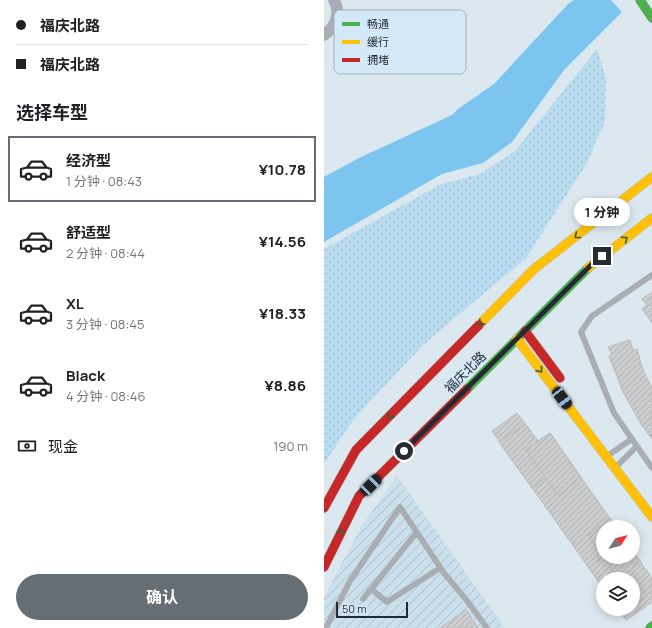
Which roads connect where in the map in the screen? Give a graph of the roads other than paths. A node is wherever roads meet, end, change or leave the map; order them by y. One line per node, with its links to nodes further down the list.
1 (334, 0): 3 (street)
2 (640, 0): 4 (main road)
3 (337, 10)
4 (652, 18)
5 (334, 25): 6 (street)
6 (324, 35)
7 (652, 177): 20 (main road, 福庆北路, one-way to 20)
8 (652, 218): 10 (main road, 福庆北路, one-way to 8)
9 (652, 275): 14 (lane)
10 (525, 331): 11 (main road, 福庆北路); 12 (main road)
11 (517, 339): 16 (main road, one-way to 16); 23 (main road, 福庆北路, one-way to 11)
12 (567, 388)
13 (590, 420): 16 (main road)
14 (632, 439): 15 (lane); 16 (lane)
15 (636, 446): 17 (lane); 18 (lane)
16 (610, 454): 17 (main road)
17 (618, 464): 19 (main road); 21 (main road)
18 (652, 468)
19 (652, 505)
20 (324, 508)
21 (652, 516)
22 (417, 532): 24 (lane); 25 (lane); 27 (lane)
23 (324, 567)
24 (440, 568): 25 (lane); 28 (lane)
25 (371, 589): 26 (lane)
26 (363, 599)
27 (326, 628)
28 (487, 628)

